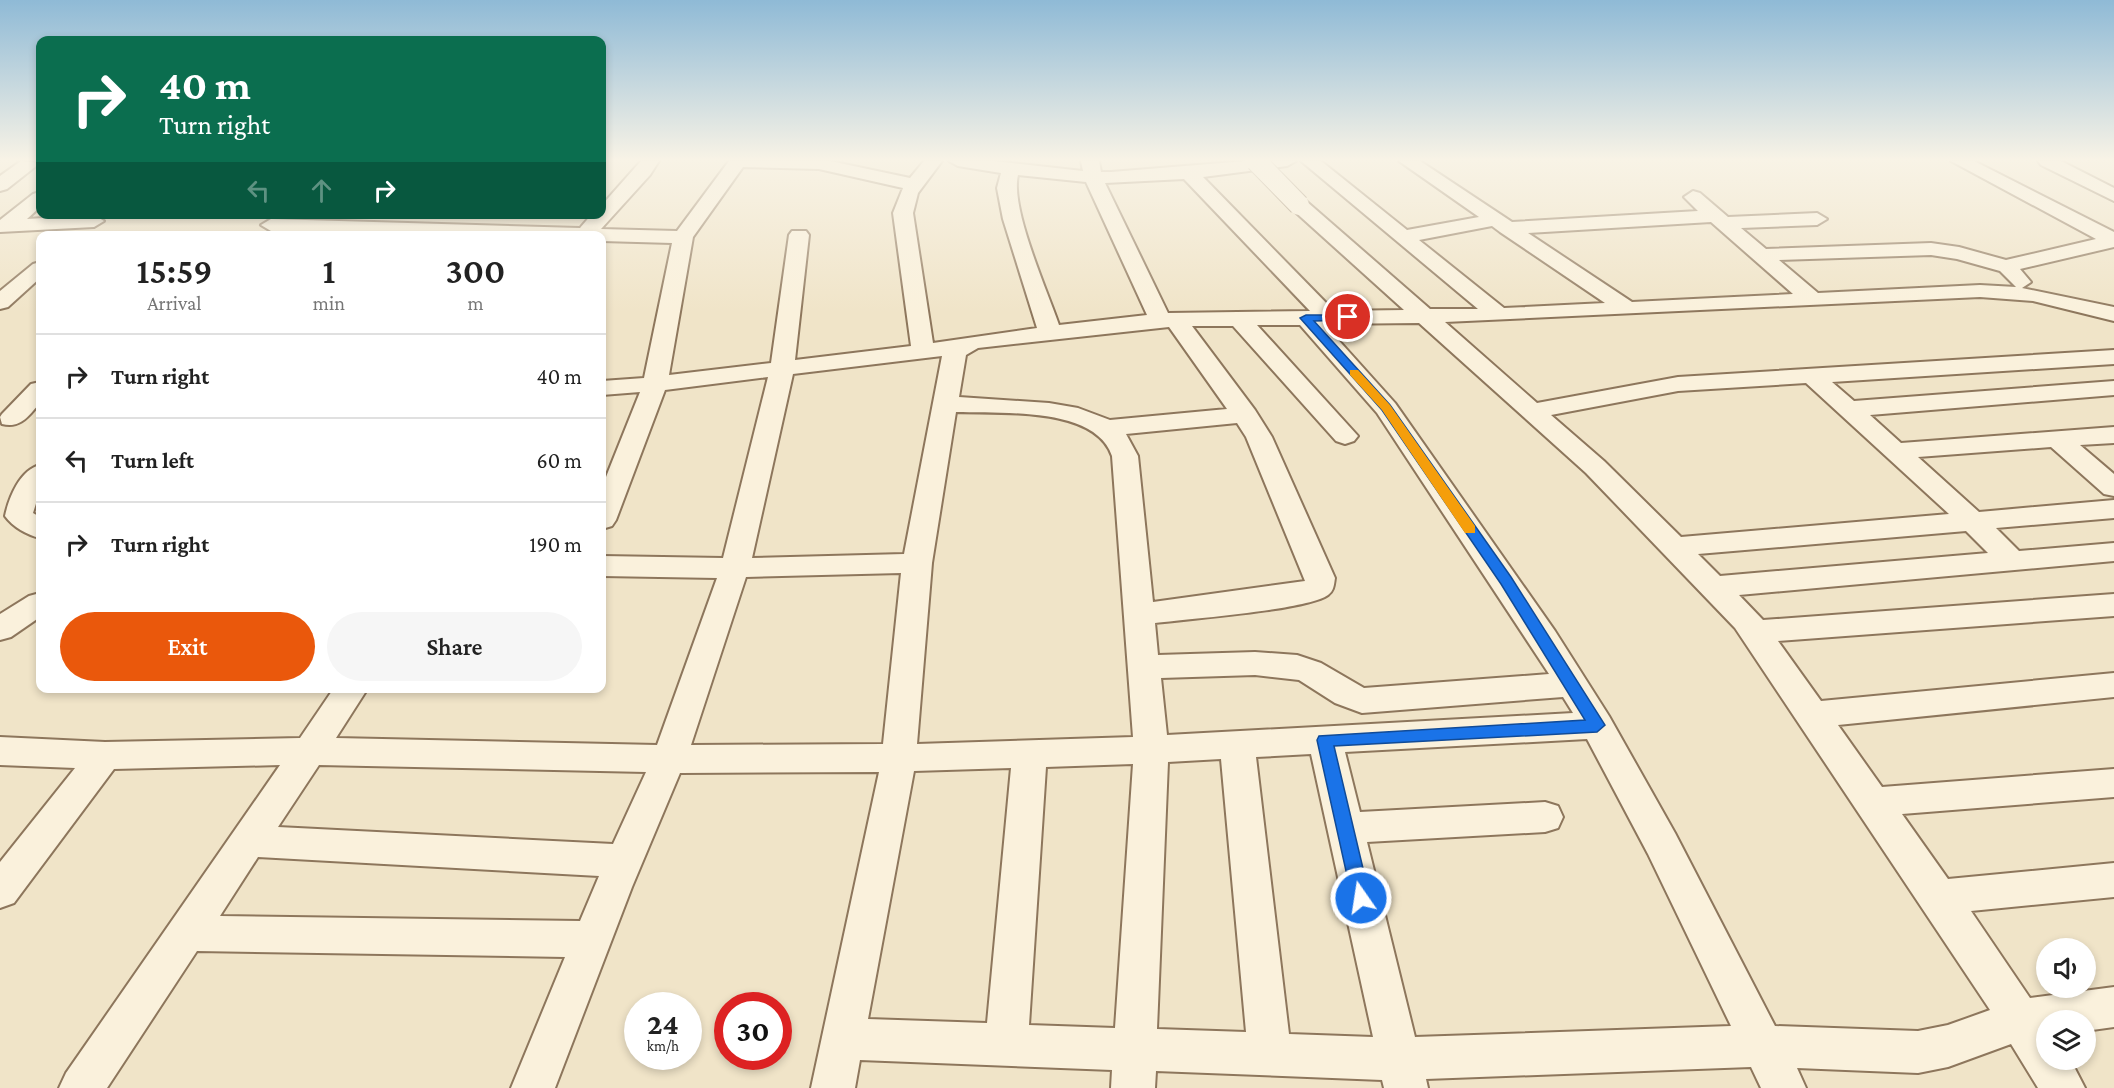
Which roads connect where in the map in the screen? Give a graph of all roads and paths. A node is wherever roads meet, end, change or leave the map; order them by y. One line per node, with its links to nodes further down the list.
1 (22, 212): 21 (street)
2 (701, 212): 29 (street)
3 (903, 212): 47 (street)
4 (1011, 212): 45 (street)
5 (1113, 212): 44 (street)
6 (1223, 212): 42 (street)
7 (1307, 212): 41 (street, bridge)
8 (1372, 212): 30 (street)
9 (1482, 212): 19 (street)
10 (1709, 212): 18 (street)
11 (2059, 212): 31 (street)
12 (86, 219): 21 (street)
13 (97, 219): 23 (street)
14 (385, 219): 22 (street)
15 (482, 219): 25 (street)
16 (598, 219): 26 (street)
17 (1817, 219): 18 (street)
18 (1719, 220): 19 (street); 32 (street)
19 (1500, 224): 30 (street); 38 (street)
20 (272, 225): 22 (street)
21 (3, 226)
22 (375, 229): 24 (street)
23 (84, 231)
24 (412, 231)
25 (471, 231)
26 (587, 231)
27 (606, 235): 29 (street)
28 (799, 235): 49 (street)
29 (683, 237): 51 (street)
30 (1403, 237): 40 (street)
31 (2114, 240): 33 (street)
32 (1760, 255): 33 (street); 36 (street)
33 (2010, 267): 35 (street)
34 (36, 271): 37 (street)
35 (2032, 295): 36 (street); 39 (street)
36 (1812, 299): 38 (street)
37 (0, 302)
38 (1627, 309): 40 (street)
39 (2114, 314)
40 (1499, 315): 41 (street)
41 (1426, 316): 42 (street); 57 (street)
42 (1317, 318): 43 (street); 86 (street)
43 (1239, 319): 44 (street); 63 (street)
44 (1168, 320): 45 (street); 59 (street)
45 (1050, 333): 46 (street)
46 (960, 347): 47 (street); 55 (street)
47 (923, 351): 49 (street)
48 (2114, 357): 50 (street)
49 (782, 369): 51 (street); 78 (street)
50 (1812, 376): 56 (street); 57 (street)
51 (655, 384): 52 (street); 70 (street)
52 (606, 388)
53 (2114, 388): 56 (street)
54 (36, 392): 60 (street)
55 (946, 404): 61 (street); 76 (street)
56 (1847, 409): 65 (street)
57 (1532, 411): 73 (street)
58 (36, 415): 60 (street)
59 (1246, 415): 61 (street); 82 (street)
60 (5, 419)
61 (1106, 428): 82 (street)
62 (2114, 435): 64 (street)
63 (1345, 436)
64 (2056, 440): 65 (street); 67 (street)
65 (1892, 451): 71 (street)
66 (36, 478): 68 (street)
67 (2114, 488)
68 (30, 499): 72 (street)
69 (2114, 509): 71 (street)
70 (606, 510)
71 (1973, 521): 73 (street); 75 (street)
72 (36, 527)
73 (1674, 547): 79 (street)
74 (2114, 552): 75 (street)
75 (2012, 561): 79 (street)
76 (916, 563): 78 (street); 98 (street)
77 (606, 566): 78 (street)
78 (735, 568): 99 (street)
79 (1713, 586): 84 (street)
80 (2114, 605): 84 (street)
81 (36, 606): 83 (street)
82 (1139, 614): 85 (street)
83 (0, 629)
84 (1754, 632): 89 (street)
85 (1144, 667): 86 (street); 93 (street)
86 (1571, 684): 90 (street)
87 (2114, 686): 89 (street)
88 (349, 693): 95 (street)
89 (1812, 715): 101 (street)
90 (1597, 725): 91 (street); 115 (street)
91 (1325, 740): 92 (street); 103 (street)
92 (1237, 745): 93 (street); 116 (street)
93 (1151, 750): 96 (street); 117 (street)
94 (0, 751): 97 (street)
95 (310, 751): 97 (street); 99 (street); 104 (street)
96 (1030, 754): 98 (street); 114 (street)
97 (105, 756): 107 (street)
98 (899, 758): 99 (street); 113 (street)
99 (669, 759): 105 (street)
100 (2114, 783): 101 (street)
101 (1872, 802): 108 (street)
102 (1545, 817): 103 (street)
103 (1345, 828): 118 (street)
104 (248, 841): 105 (street); 109 (street)
105 (624, 861): 110 (street)
106 (2114, 880): 108 (street)
107 (0, 891)
108 (1939, 897): 112 (street)
109 (185, 933): 110 (street); 119 (street)
110 (592, 939): 120 (street)
111 (2114, 1007): 112 (street)
112 (2020, 1020): 115 (street); 123 (street)
113 (843, 1040): 114 (street); 121 (street)
114 (1006, 1045): 117 (street)
115 (1762, 1046): 118 (street); 122 (street)
116 (1270, 1055): 117 (street); 118 (street)
117 (1134, 1069)
118 (1402, 1074)
119 (81, 1088)
120 (533, 1088)
121 (833, 1088)
122 (1784, 1088)
123 (2063, 1088)

